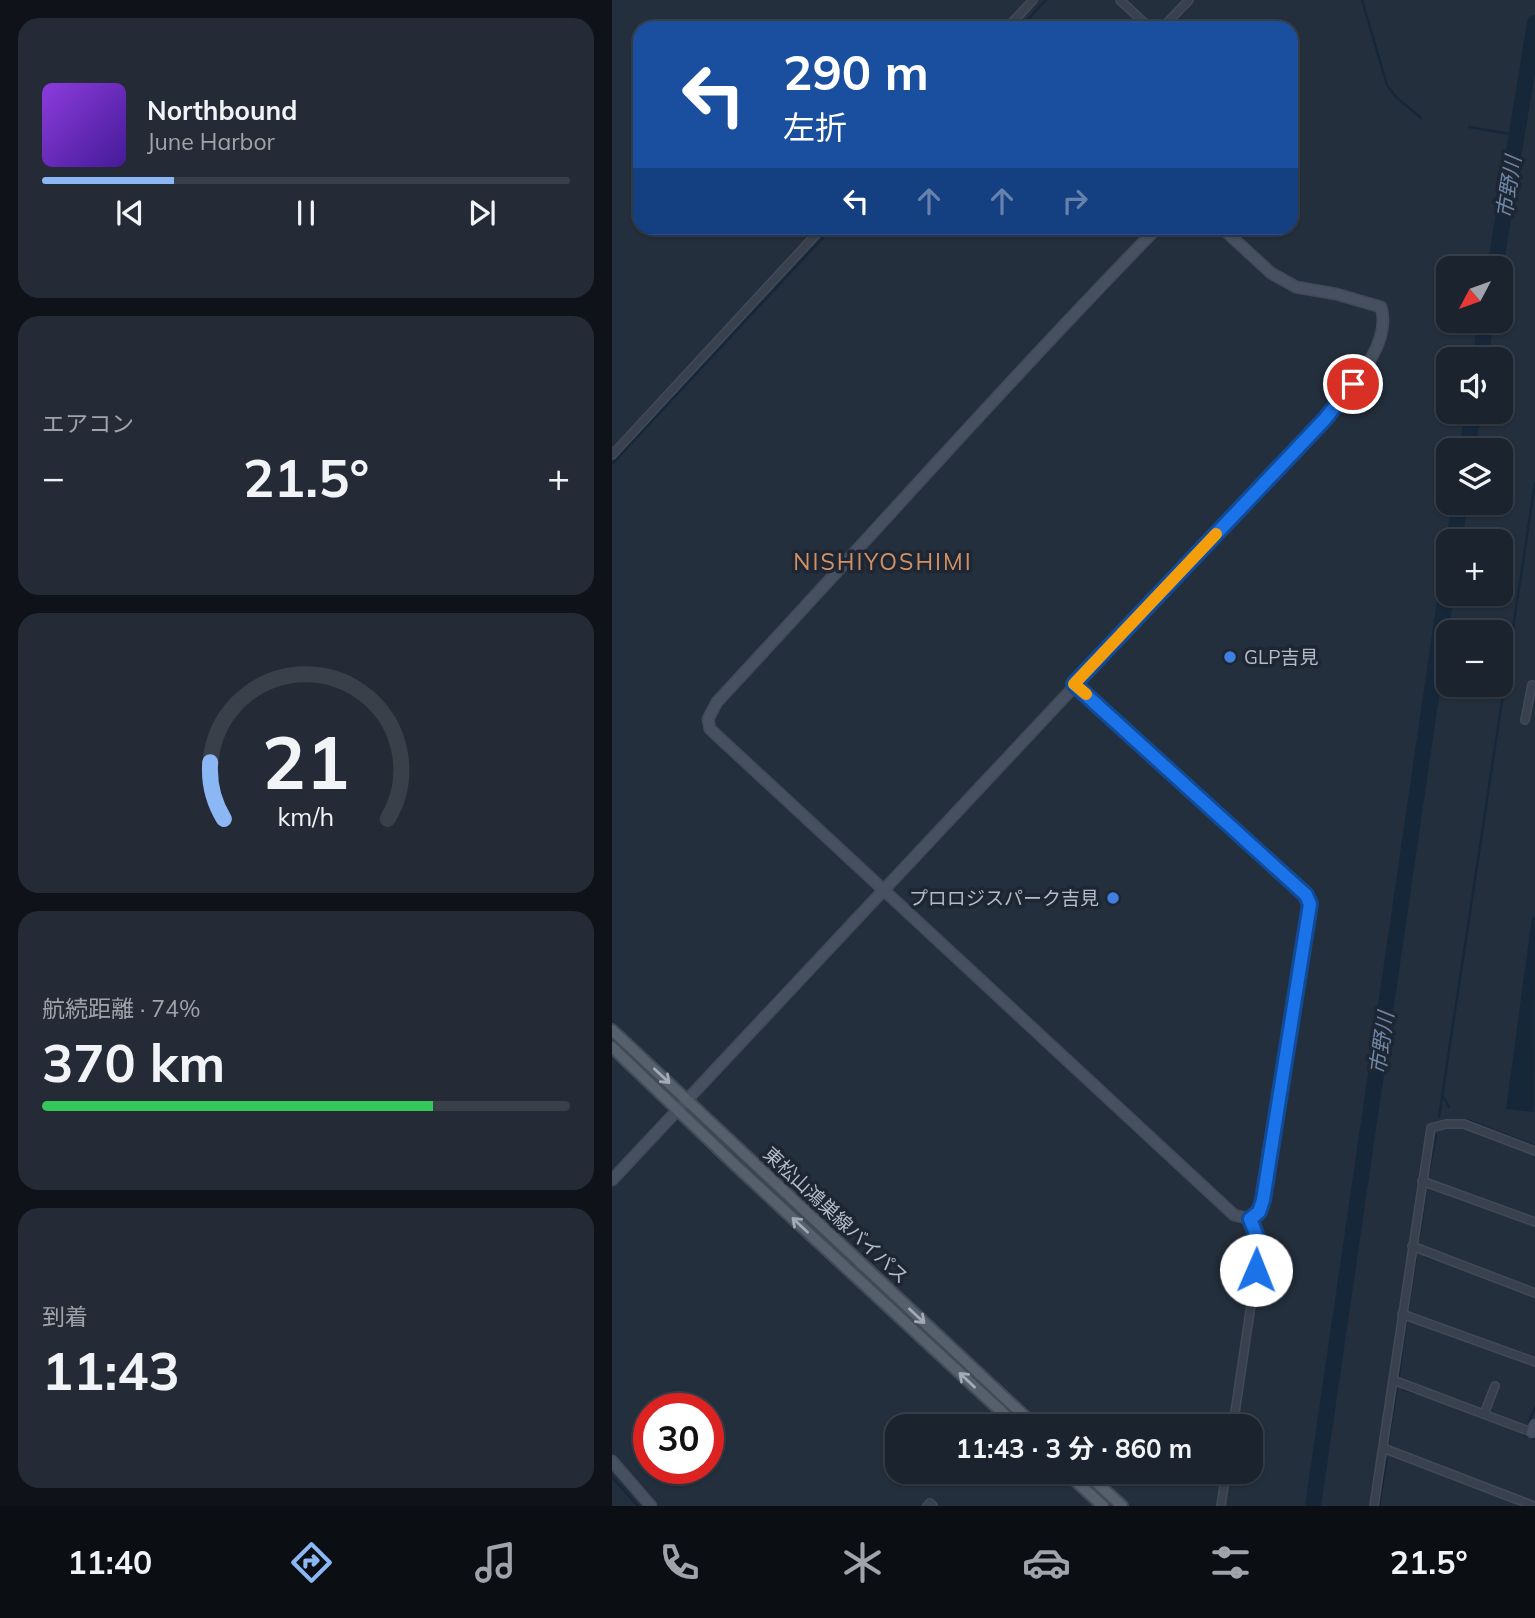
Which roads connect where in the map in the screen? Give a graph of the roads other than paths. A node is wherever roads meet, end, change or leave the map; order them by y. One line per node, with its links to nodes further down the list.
1 (1033, 0): 4 (street)
2 (1120, 0): 5 (street)
3 (1189, 0): 6 (street)
4 (1014, 21)
5 (1142, 21)
6 (1169, 21)
7 (816, 235): 10 (street)
8 (1150, 235): 15 (street)
9 (1230, 235): 11 (street)
10 (612, 455)
11 (1074, 684): 15 (street); 23 (street)
12 (1532, 685): 13 (street)
13 (1531, 710): 14 (street)
14 (1525, 720)
15 (882, 890): 18 (street); 23 (street)
16 (612, 1030): 18 (main road, 東松山鴻巣線バイパス, one-way to 18)
17 (612, 1047): 19 (main road, 東松山鴻巣線バイパス)
18 (687, 1099): 19 (street); 32 (main road, 東松山鴻巣線バイパス, one-way to 32)
19 (677, 1110): 21 (street); 31 (main road, 東松山鴻巣線バイパス, one-way to 19)
20 (1534, 1151): 22 (street)
21 (612, 1180)
22 (1422, 1181): 24 (street); 25 (street)
23 (1250, 1219): 33 (street)
24 (1534, 1223)
25 (1412, 1246): 26 (street); 27 (street)
26 (1534, 1293)
27 (1402, 1314): 28 (street); 29 (street)
28 (1534, 1362)
29 (1393, 1380): 34 (street); 36 (street)
30 (1495, 1386): 34 (street)
31 (1004, 1414)
32 (1023, 1414)
33 (1235, 1414)
34 (1484, 1414): 35 (street)
35 (1534, 1430)
36 (1383, 1448): 47 (street); 48 (street)
37 (612, 1461): 41 (street)
38 (1079, 1484): 44 (main road)
39 (1098, 1484): 45 (main road)
40 (1224, 1484): 46 (street)
41 (651, 1506)
42 (927, 1506): 43 (street)
43 (933, 1506)
44 (1103, 1506)
45 (1122, 1506)
46 (1221, 1506)
47 (1374, 1506)
48 (1534, 1506)

